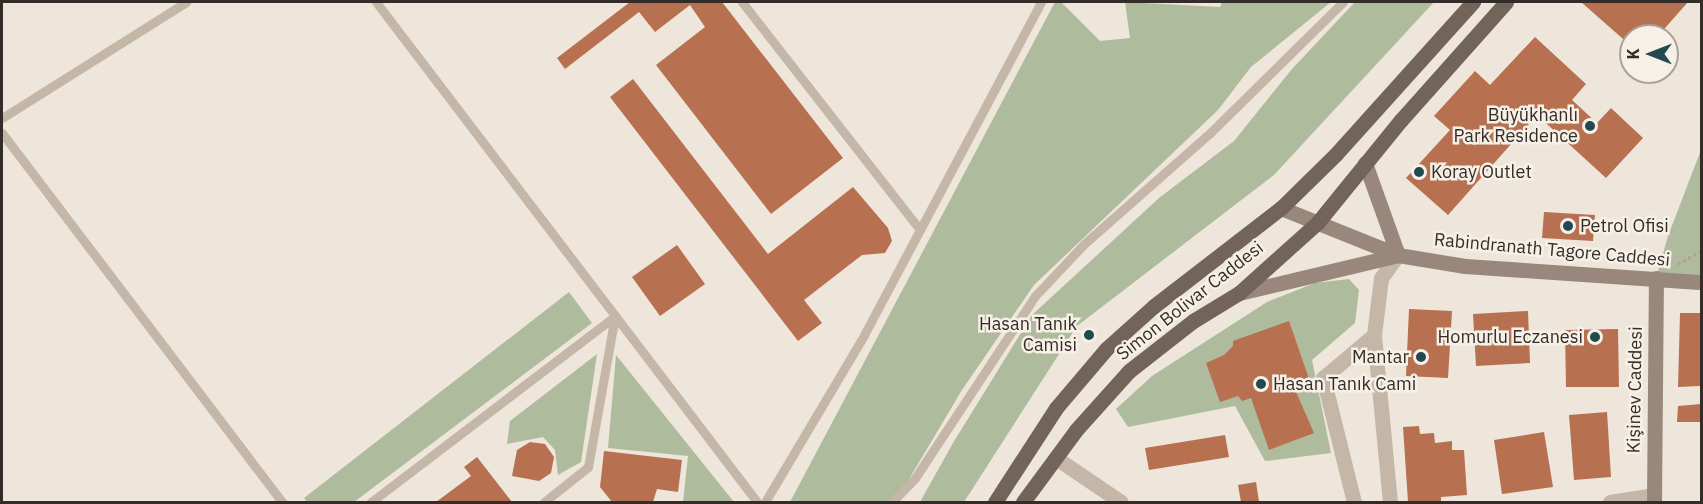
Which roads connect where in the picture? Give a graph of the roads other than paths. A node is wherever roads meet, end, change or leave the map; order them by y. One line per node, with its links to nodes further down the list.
1 (186, 2): 8 (lane)
2 (375, 2): 18 (lane)
3 (742, 2): 13 (lane)
4 (1041, 2): 13 (lane)
5 (1343, 2): 27 (lane)
6 (1473, 2): 11 (main road, Simon Bolivar Caddesi)
7 (1506, 2): 10 (main road, Simon Bolivar Caddesi)
8 (2, 118)
9 (2, 133): 22 (lane)
10 (1365, 163): 12 (main road, Simon Bolivar Caddesi); 14 (main road)
11 (1281, 208): 12 (main road, Rabindranath Tagore Caddesi); 28 (main road, Simon Bolivar Caddesi)
12 (1318, 222): 14 (main road, Rabindranath Tagore Caddesi); 17 (main road, Simon Bolivar Caddesi)
13 (920, 231): 26 (lane)
14 (1398, 255): 15 (main road, Rabindranath Tagore Caddesi); 17 (main road, Rabindranath Tagore Caddesi); 19 (street)
15 (1656, 278): 16 (main road, Rabindranath Tagore Caddesi); 21 (main road, Kişinev Caddesi)
16 (1701, 282)
17 (1239, 293): 20 (main road, Simon Bolivar Caddesi)
18 (615, 315): 23 (lane); 24 (lane); 25 (lane)
19 (1374, 335): 31 (street); 32 (street)
20 (1056, 458): 29 (main road, Simon Bolivar Caddesi); 30 (street)
21 (1654, 499): 33 (street)
22 (282, 502)
23 (371, 502)
24 (544, 502)
25 (757, 502)
26 (765, 502)
27 (891, 502)
28 (995, 502)
29 (1023, 502)
30 (1121, 502)
31 (1354, 502)
32 (1389, 502)
33 (1610, 502)

